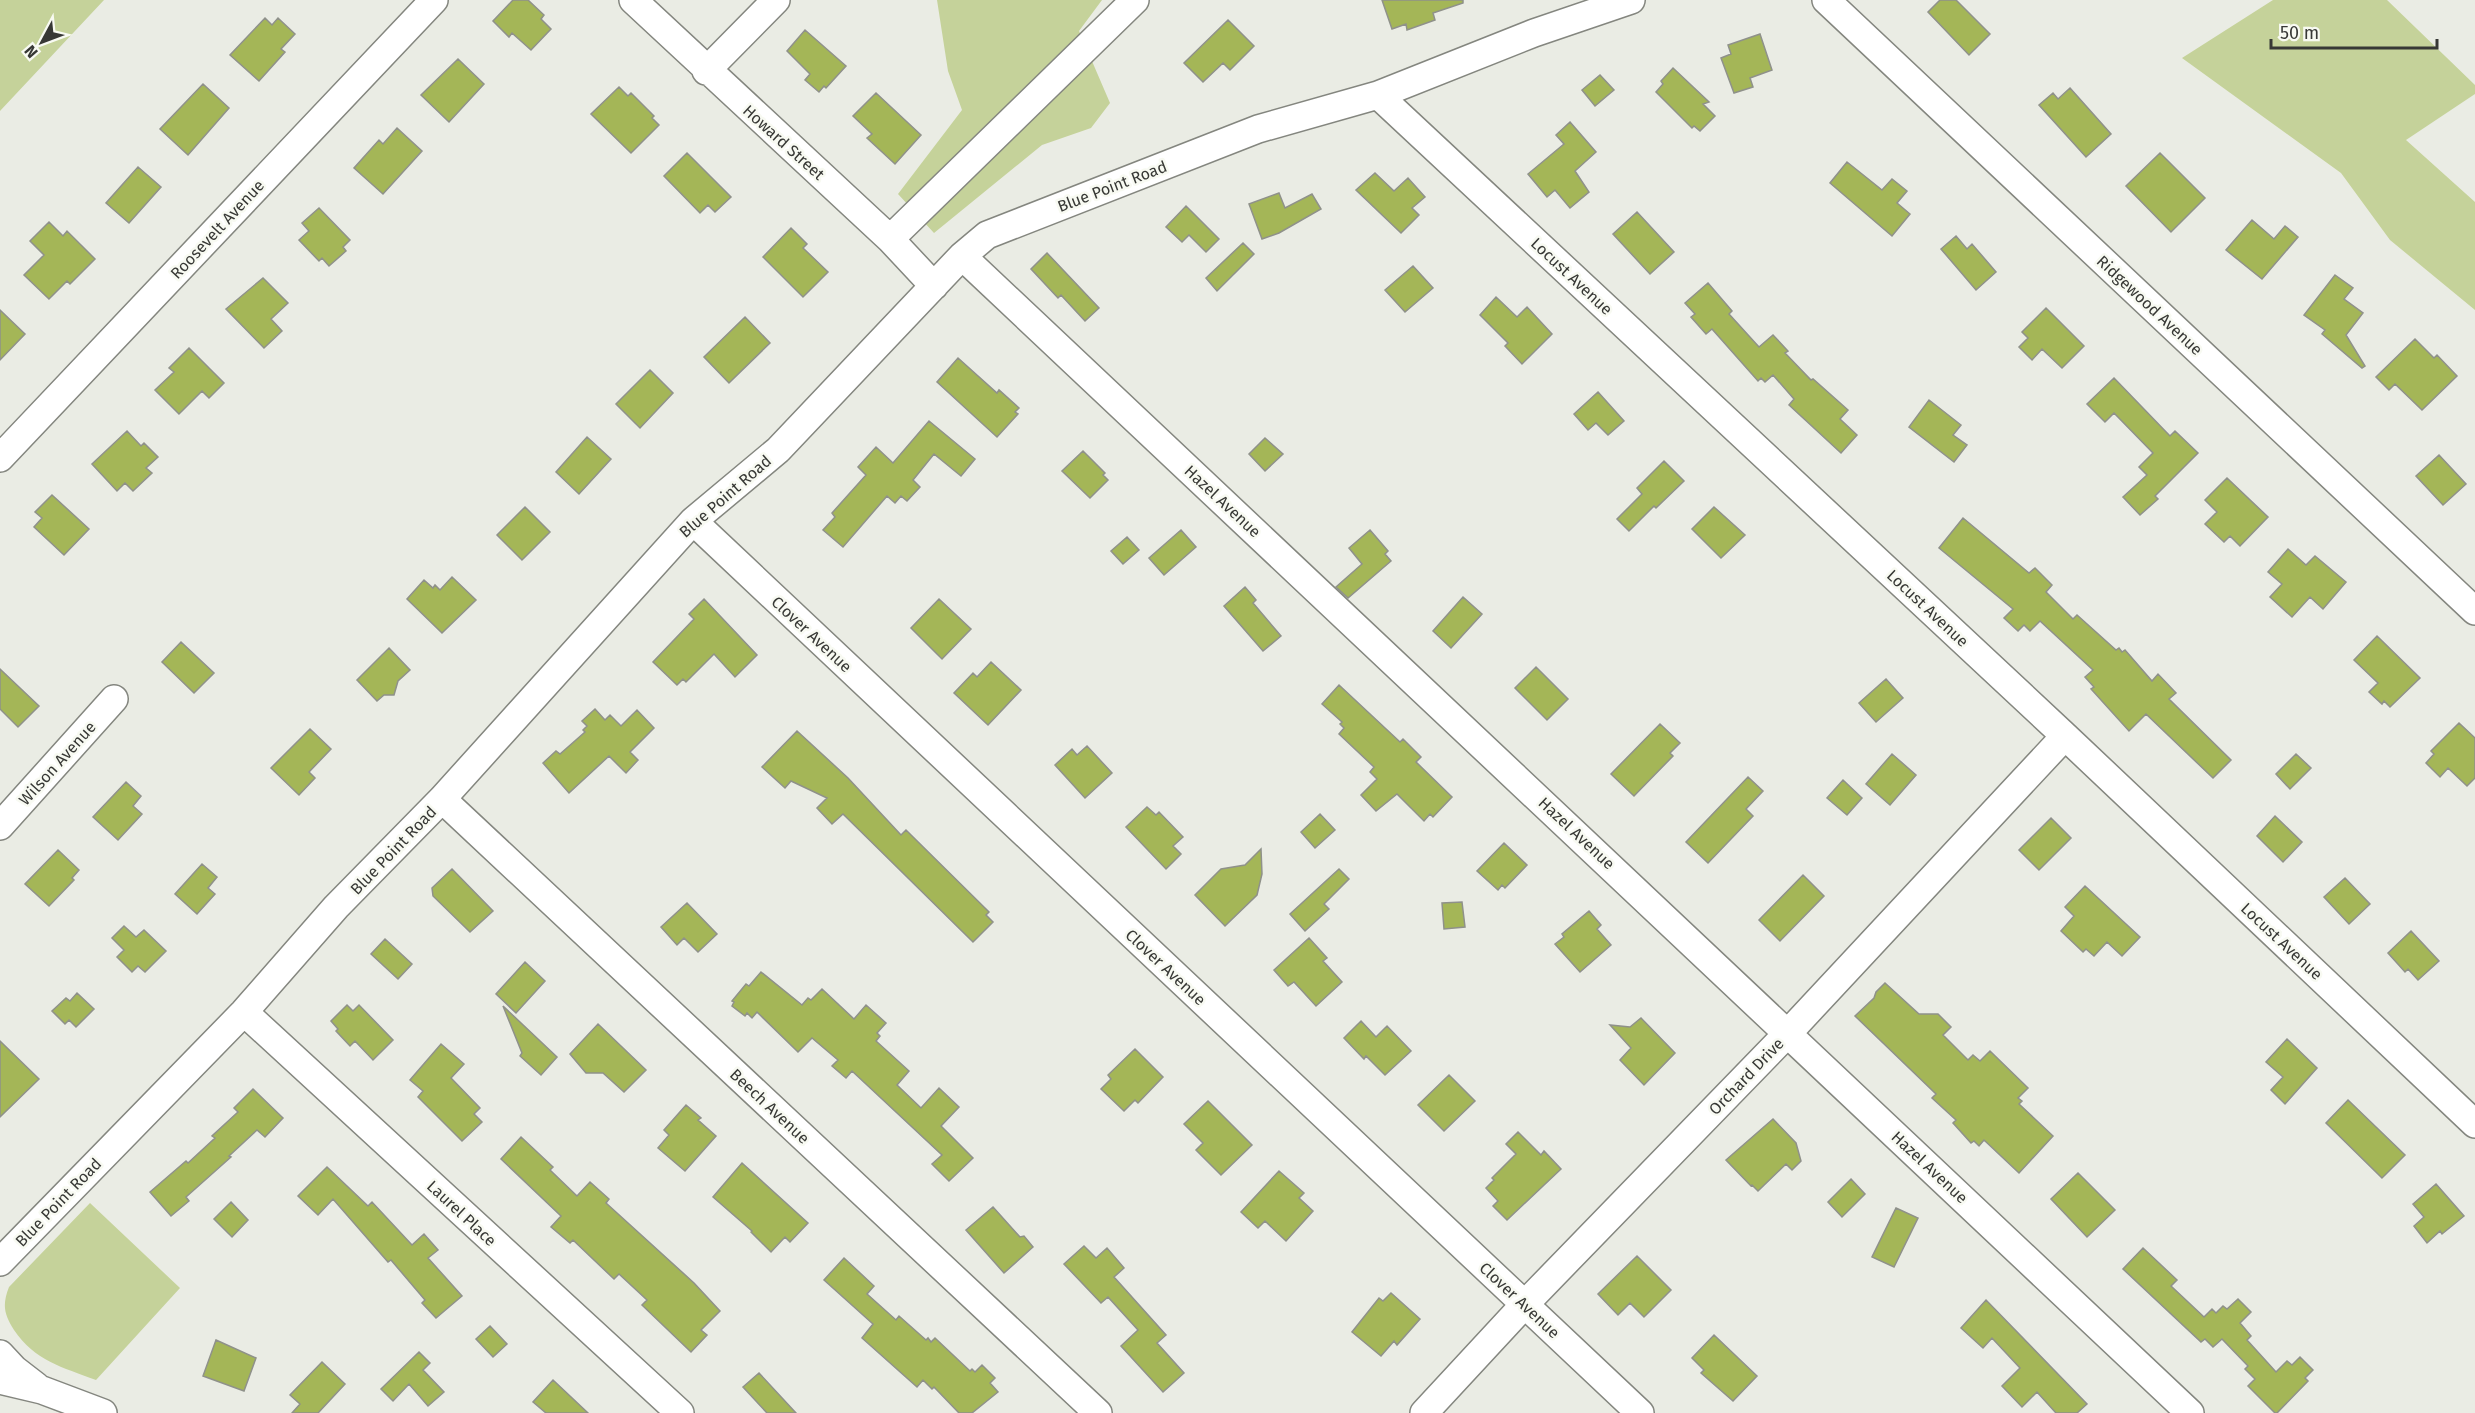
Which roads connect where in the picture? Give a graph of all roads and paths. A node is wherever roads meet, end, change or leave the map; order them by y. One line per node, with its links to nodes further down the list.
1 (434, 0): 12 (street, Roosevelt Avenue)
2 (633, 0): 7 (street, Howard Street)
3 (776, 0): 7 (street)
4 (1135, 0): 9 (street)
5 (1631, 0): 8 (street, Blue Point Road)
6 (1826, 0): 14 (street, Ridgewood Avenue)
7 (706, 71): 9 (street, Howard Street)
8 (1378, 95): 10 (street, Blue Point Road); 16 (street, Locust Avenue)
9 (890, 239): 11 (street, Howard Street)
10 (962, 256): 11 (street, Blue Point Road); 20 (street, Hazel Avenue)
11 (934, 286): 13 (street, Blue Point Road)
12 (0, 458)
13 (693, 521): 17 (street, Blue Point Road); 23 (street, Clover Avenue)
14 (2475, 611)
15 (114, 699): 18 (street, Wilson Avenue)
16 (2065, 736): 20 (street, Orchard Drive); 21 (street, Locust Avenue)
17 (442, 799): 19 (street, Blue Point Road); 29 (street, Beech Avenue)
18 (0, 825)
19 (244, 1012): 22 (street, Blue Point Road); 28 (street, Laurel Place)
20 (1788, 1033): 23 (street, Orchard Drive); 32 (street, Hazel Avenue)
21 (2475, 1124)
22 (0, 1262)
23 (1524, 1305): 30 (street, Orchard Drive); 31 (street, Clover Avenue)
24 (0, 1354): 26 (street)
25 (0, 1380): 26 (street)
26 (42, 1390): 27 (street)
27 (102, 1413)
28 (680, 1413)
29 (1098, 1413)
30 (1424, 1413)
31 (1640, 1413)
32 (2190, 1413)

